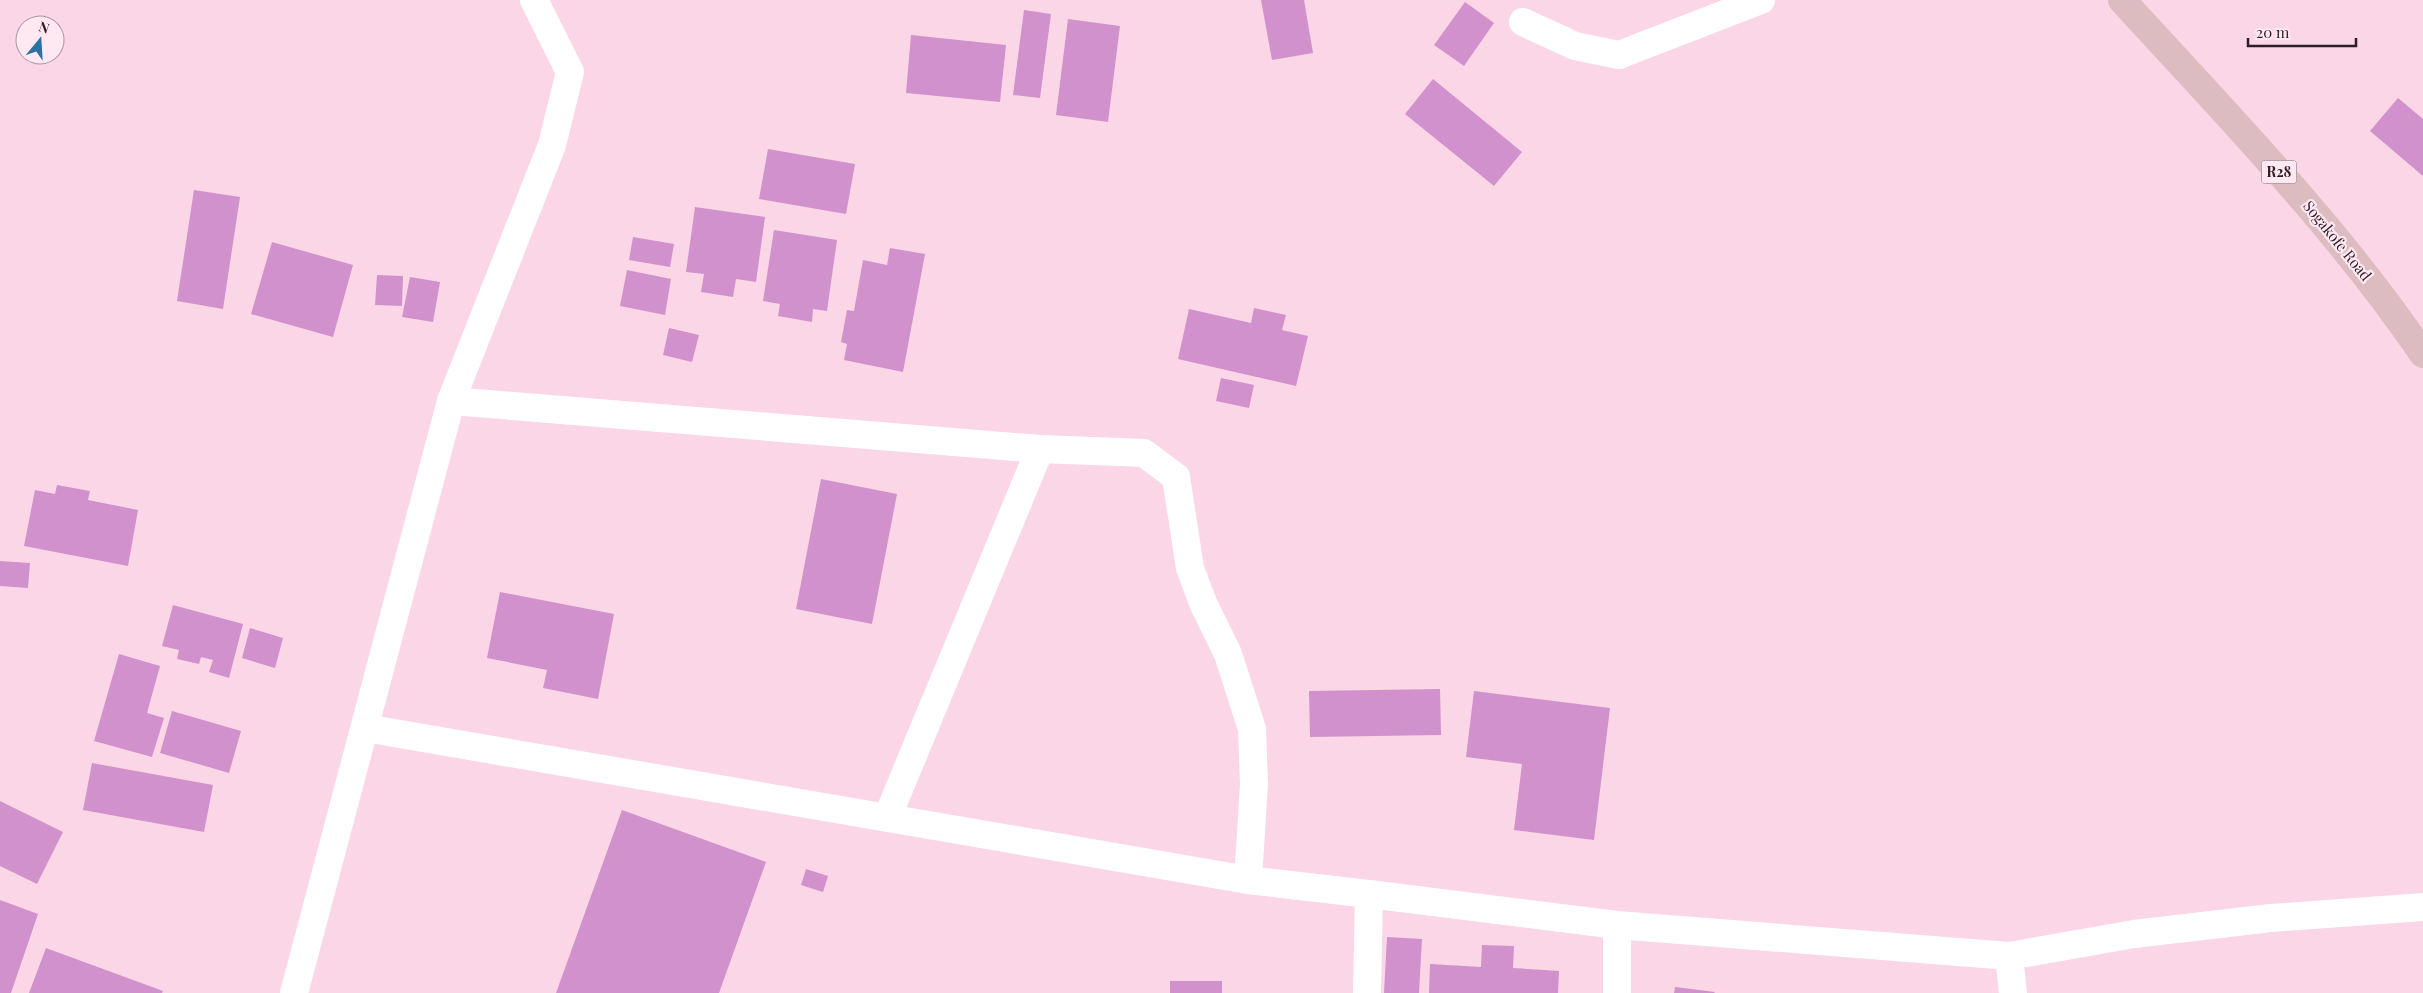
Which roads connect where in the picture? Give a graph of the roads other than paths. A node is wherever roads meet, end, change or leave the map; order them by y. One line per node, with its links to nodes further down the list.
1 (534, 0): 6 (street)
2 (1762, 0): 4 (street)
3 (2122, 0): 5 (main road, Sogakofe Road / R28)
4 (1523, 22)
5 (2423, 354)
6 (451, 401): 7 (street); 8 (street)
7 (1040, 449): 9 (street); 10 (street)
8 (365, 728): 9 (street); 15 (street)
9 (887, 818): 10 (street)
10 (1248, 880): 11 (street)
11 (1369, 894): 13 (street); 16 (street)
12 (2423, 907): 14 (street)
13 (1617, 925): 14 (street); 17 (street)
14 (2009, 956): 18 (street)
15 (294, 993)
16 (1367, 993)
17 (1617, 993)
18 (2013, 993)

